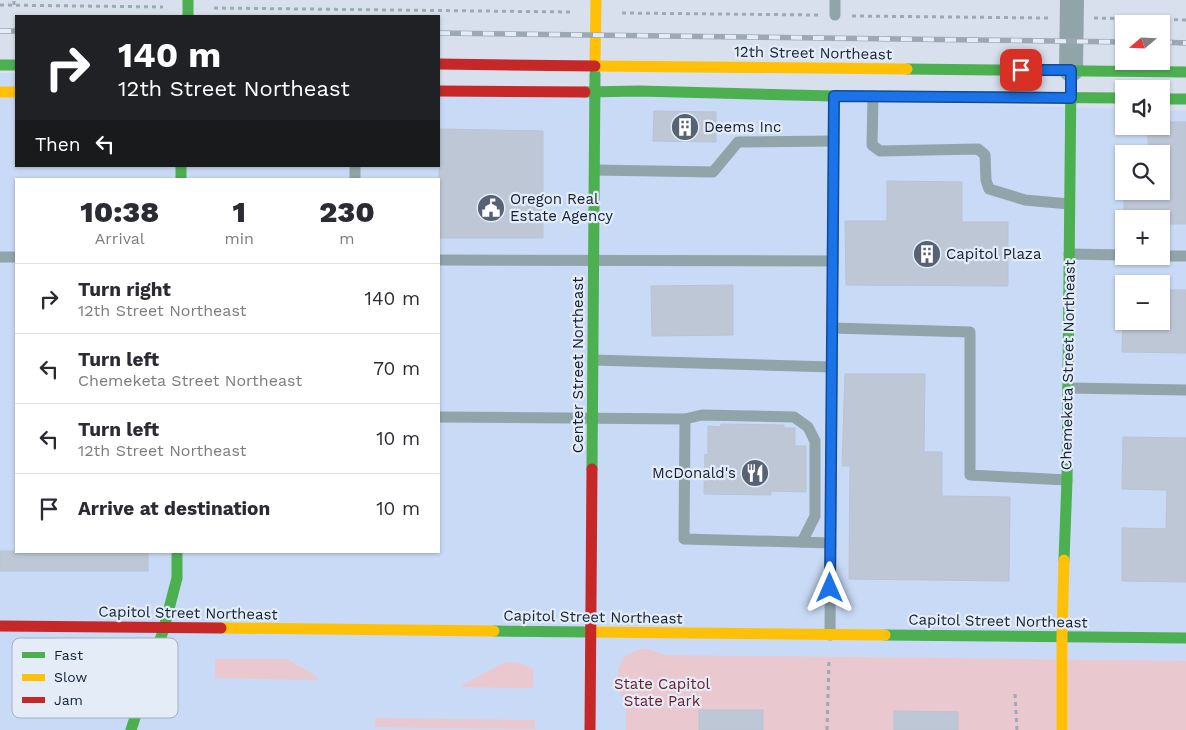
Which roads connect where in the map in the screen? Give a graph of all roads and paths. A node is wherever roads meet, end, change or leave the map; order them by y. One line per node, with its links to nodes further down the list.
1 (14, 0): 7 (path)
2 (188, 0): 11 (main road)
3 (596, 0): 18 (main road, Center Street Northeast)
4 (835, 0): 12 (lane)
5 (1072, 0): 19 (street, Chemeketa Street Northeast)
6 (0, 5): 7 (path)
7 (14, 5): 8 (path)
8 (156, 7)
9 (217, 8): 10 (path)
10 (554, 11)
11 (188, 15)
12 (835, 15)
13 (1170, 20): 14 (path)
14 (1186, 20)
15 (440, 64): 18 (main road, 12th Street Northeast)
16 (0, 65): 17 (main road)
17 (15, 65)
18 (595, 65): 19 (main road, 12th Street Northeast); 24 (main road, Center Street Northeast)
19 (1071, 70): 20 (main road, 12th Street Northeast); 27 (main road, Chemeketa Street Northeast)
20 (1186, 72)
21 (440, 91): 24 (main road)
22 (0, 92): 23 (main road)
23 (15, 92)
24 (595, 92): 25 (main road); 32 (main road, Center Street Northeast)
25 (834, 96): 26 (main road); 31 (lane)
26 (873, 96): 27 (main road); 33 (lane)
27 (1071, 98): 28 (main road); 33 (main road, Chemeketa Street Northeast)
28 (1115, 98)
29 (1170, 99): 30 (main road)
30 (1186, 99)
31 (834, 141): 32 (lane); 42 (lane)
32 (594, 170): 41 (main road, Center Street Northeast)
33 (1070, 204): 34 (main road, Chemeketa Street Northeast)
34 (1069, 254): 35 (lane); 46 (main road, Chemeketa Street Northeast)
35 (1115, 255)
36 (1170, 256): 37 (lane)
37 (1186, 256)
38 (0, 257): 39 (lane)
39 (15, 257)
40 (440, 260): 41 (lane)
41 (594, 261): 42 (lane); 44 (main road, Center Street Northeast)
42 (832, 261): 43 (lane)
43 (832, 328): 45 (lane); 51 (lane)
44 (593, 360): 45 (lane); 49 (main road, Center Street Northeast)
45 (832, 367): 54 (lane)
46 (1068, 388): 47 (lane); 51 (main road, Chemeketa Street Northeast)
47 (1186, 390)
48 (440, 417): 49 (lane)
49 (592, 418): 50 (lane); 58 (main road, Center Street Northeast)
50 (686, 419): 52 (lane); 53 (lane)
51 (1067, 480): 60 (main road, Chemeketa Street Northeast)
52 (815, 516): 53 (lane); 54 (lane)
53 (802, 542): 54 (lane)
54 (831, 543): 59 (lane)
55 (177, 553): 57 (main road)
56 (0, 626): 57 (main road, Capitol Street Northeast)
57 (164, 628): 58 (main road, Capitol Street Northeast); 61 (main road)
58 (591, 632): 59 (main road, Capitol Street Northeast); 66 (main road, Center Street Northeast)
59 (830, 635): 60 (main road, Capitol Street Northeast); 67 (path)
60 (1062, 637): 62 (main road, Capitol Street Northeast); 69 (main road, Chemeketa Street Northeast)
61 (161, 638)
62 (1186, 638)
63 (1015, 694): 68 (path)
64 (135, 718): 65 (main road)
65 (131, 730)
66 (590, 730)
67 (827, 730)
68 (1017, 730)
69 (1062, 730)

